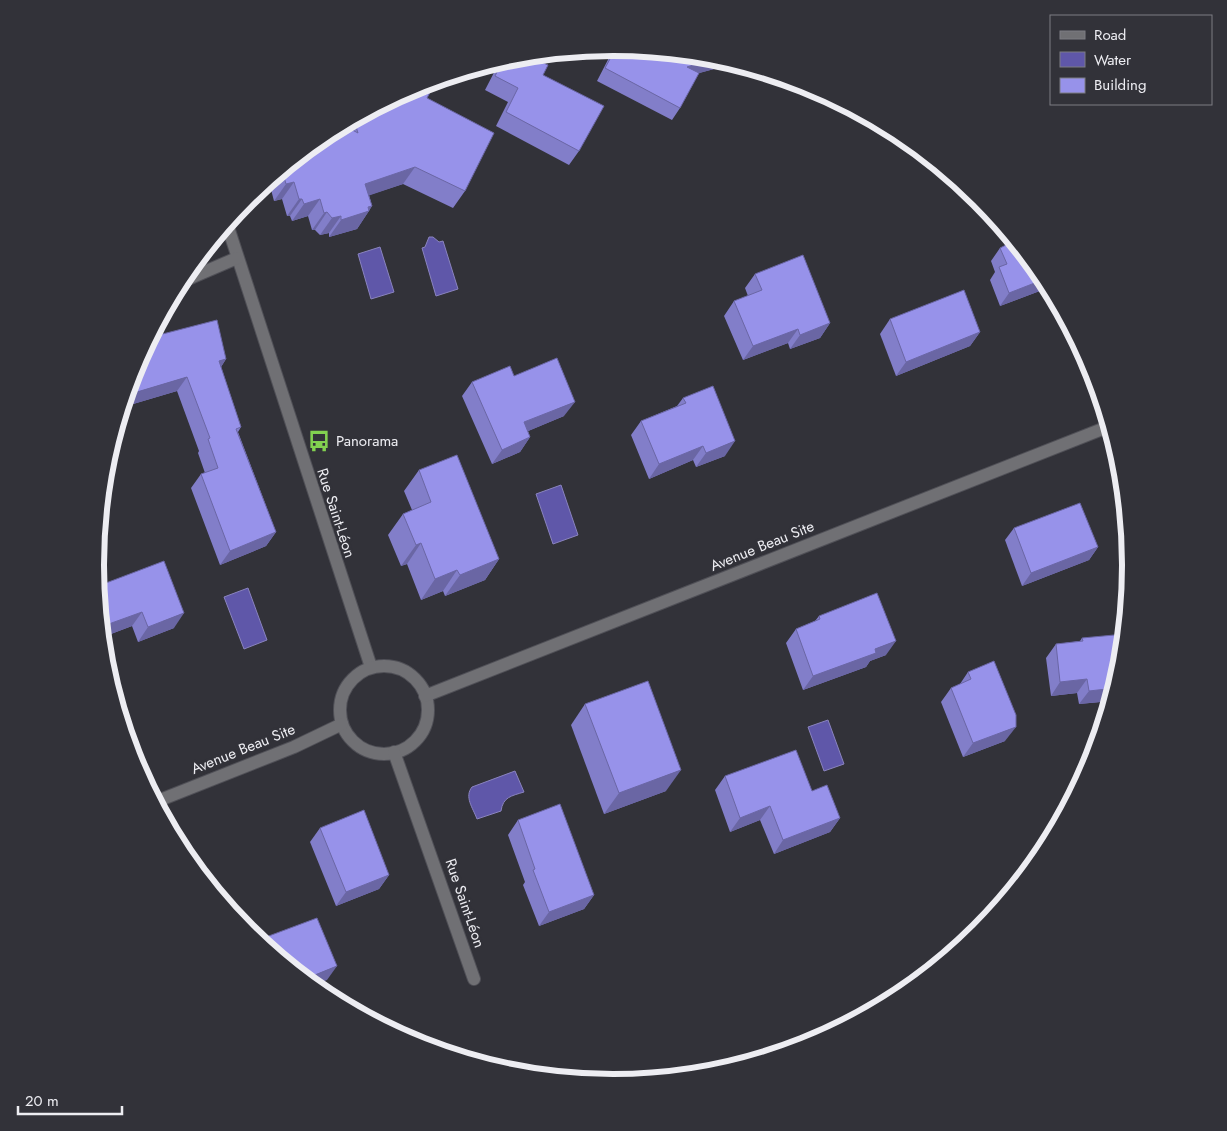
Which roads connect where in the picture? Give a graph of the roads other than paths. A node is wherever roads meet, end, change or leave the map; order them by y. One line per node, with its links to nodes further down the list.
1 (229, 232): 2 (street, Rue Saint-Léon)
2 (237, 258): 3 (street); 5 (street, Rue Saint-Léon)
3 (195, 276)
4 (1103, 429): 6 (street, Avenue Beau Site)
5 (371, 667): 6 (street); 7 (street)
6 (425, 696): 8 (street)
7 (342, 724): 8 (street); 9 (street, Avenue Beau Site)
8 (394, 752): 10 (street, Rue Saint-Léon)
9 (161, 799)
10 (474, 979)

